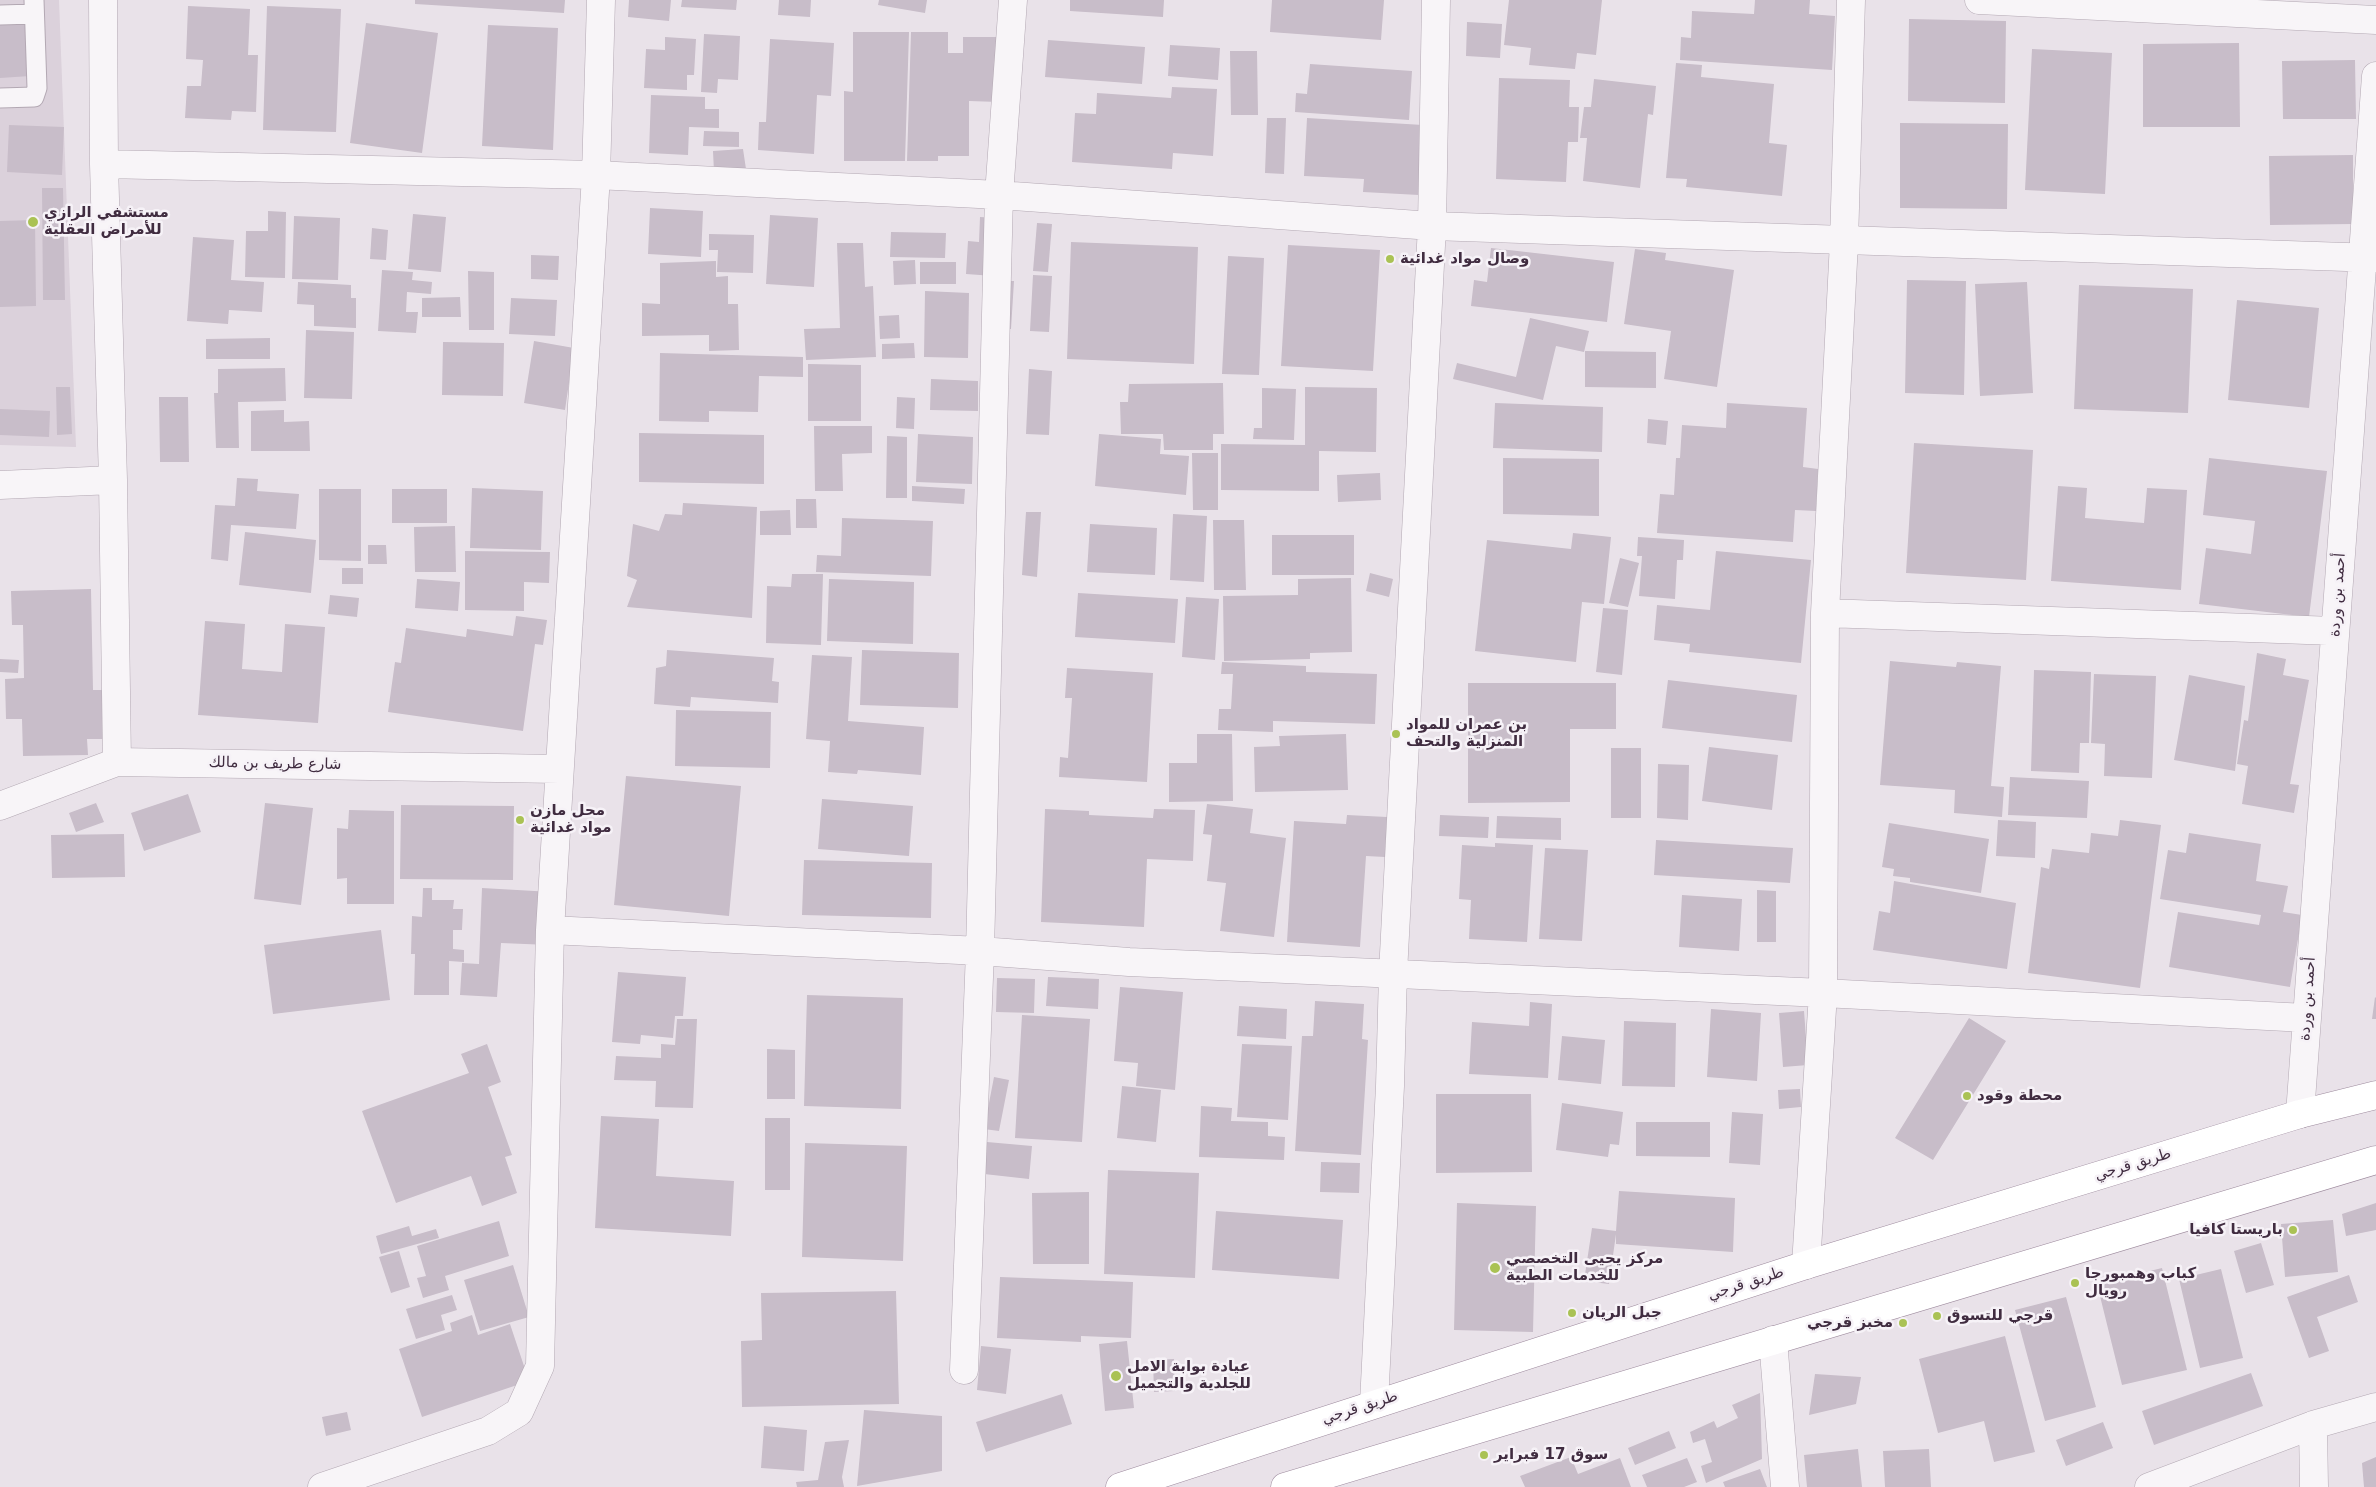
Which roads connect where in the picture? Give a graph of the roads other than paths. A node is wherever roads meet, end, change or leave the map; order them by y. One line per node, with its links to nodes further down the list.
1 (103, 0): 12 (street)
2 (601, 0): 13 (street)
3 (1014, 0): 14 (street)
4 (1436, 0): 15 (street)
5 (1851, 0): 16 (street)
6 (1979, 0): 9 (street)
7 (34, 7): 8 (lane); 11 (lane)
8 (0, 15)
9 (2376, 20)
10 (2376, 76): 17 (street, أحمد بن وردة)
11 (0, 98)
12 (104, 164): 13 (street); 18 (street)
13 (596, 175): 14 (street); 23 (street)
14 (999, 195): 15 (street); 26 (street)
15 (1432, 226): 16 (street); 27 (street)
16 (1844, 242): 17 (street); 20 (street)
17 (2369, 258): 21 (street, أحمد بن وردة)
18 (113, 480): 19 (street); 22 (street)
19 (0, 485)
20 (1825, 613): 21 (street); 28 (street)
21 (2335, 630): 29 (street, أحمد بن وردة)
22 (118, 762): 23 (street, شارع طريف بن مالك); 24 (street, شارع طريف بن مالك)
23 (559, 769): 25 (street)
24 (0, 806)
25 (550, 930): 26 (street); 39 (street)
26 (980, 951): 27 (street); 35 (street)
27 (1393, 973): 28 (street); 36 (street)
28 (1823, 993): 29 (street); 33 (street)
29 (2306, 1018): 31 (street, أحمد بن وردة)
30 (2376, 1095): 31 (highway, طريق قرجي)
31 (2300, 1114): 33 (highway, طريق قرجي)
32 (2376, 1160): 34 (highway)
33 (1806, 1265): 36 (highway, طريق قرجي)
34 (1773, 1340): 41 (highway); 42 (street)
35 (964, 1370)
36 (1374, 1403): 40 (highway, طريق قرجي)
37 (2376, 1407): 38 (street)
38 (2313, 1425): 43 (street); 44 (street)
39 (322, 1487)
40 (1120, 1487)
41 (1285, 1487)
42 (1784, 1487)
43 (2149, 1487)
44 (2314, 1487)

